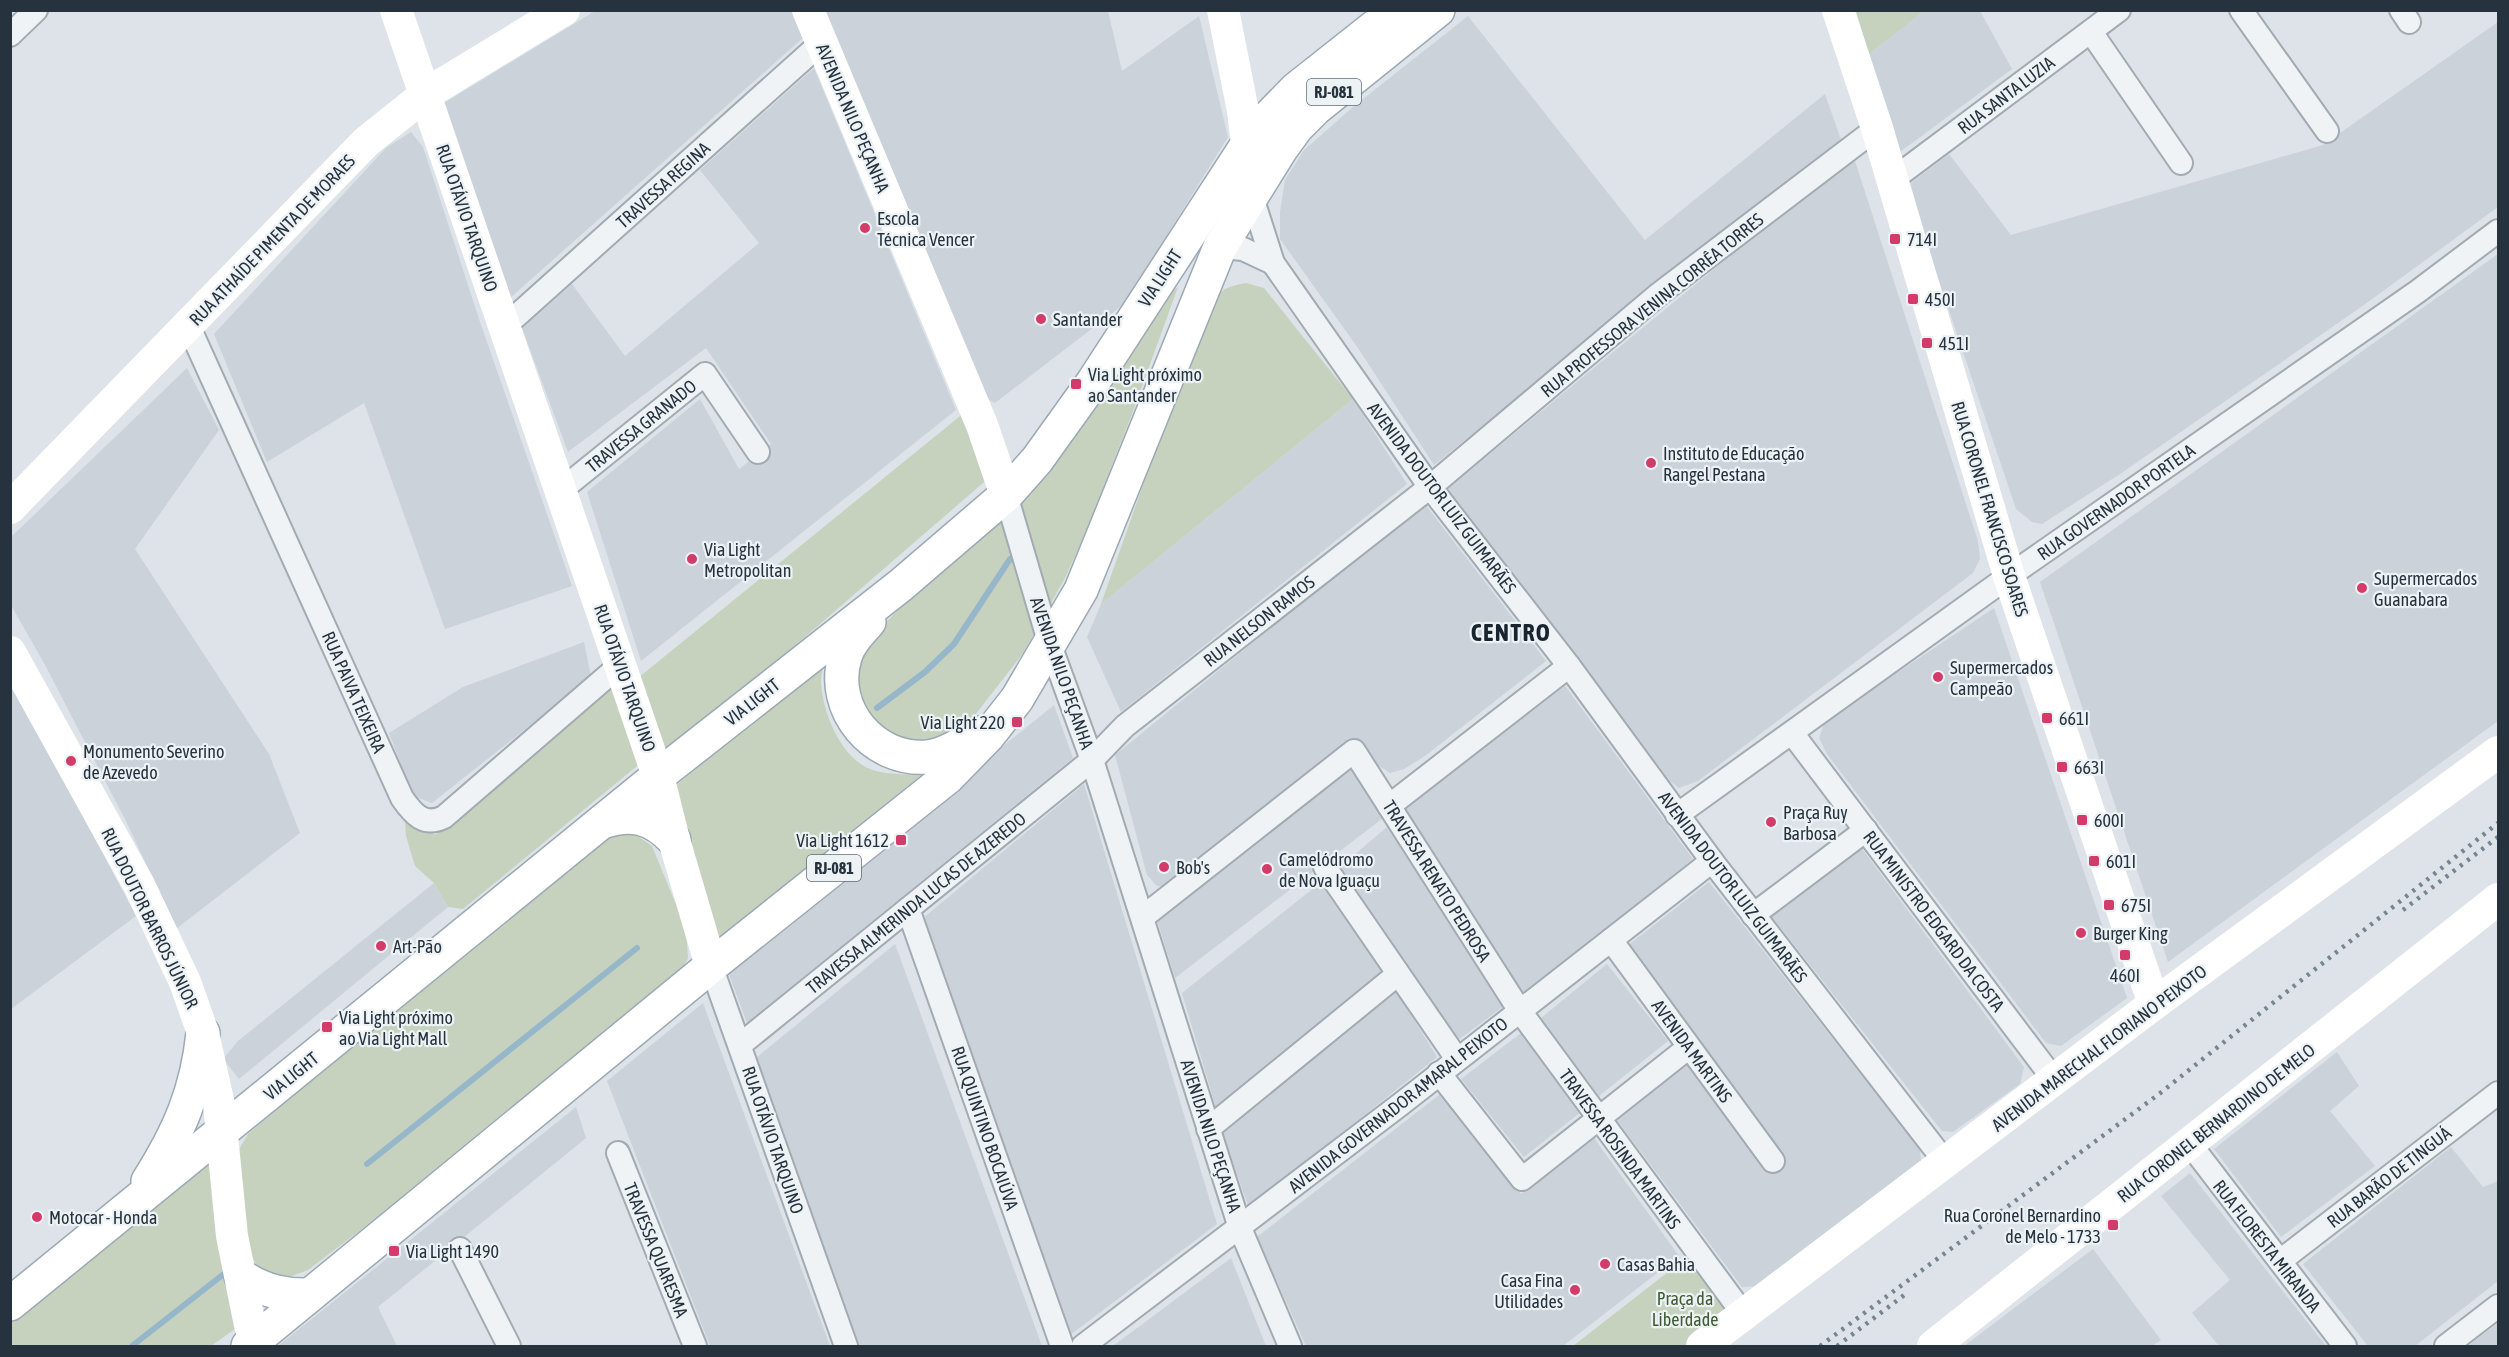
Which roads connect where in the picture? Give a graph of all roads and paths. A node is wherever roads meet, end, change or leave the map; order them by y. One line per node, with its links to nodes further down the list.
1 (36, 10): 12 (street)
2 (396, 10): 14 (main road, RUA OTÁVIO TARQUINO)
3 (564, 10): 14 (main road, RUA ATHAÍDE PIMENTA DE MORAES)
4 (808, 10): 13 (main road, AVENIDA NILO PEÇANHA)
5 (1223, 10): 17 (main road, AVENIDA DOUTOR LUIZ GUIMARÃES)
6 (1396, 10): 17 (main road, VIA LIGHT / RJ-081)
7 (1438, 10): 20 (main road, VIA LIGHT / RJ-081)
8 (1838, 10): 15 (main road, RUA CORONEL FRANCISCO SOARES)
9 (2120, 10): 11 (street, RUA SANTA LUZIA)
10 (2241, 10): 16 (street)
11 (2091, 32): 18 (street); 19 (street, RUA SANTA LUZIA)
12 (10, 35)
13 (821, 43): 26 (street, TRAVESSA REGINA); 30 (main road, AVENIDA NILO PEÇANHA)
14 (426, 94): 25 (main road, RUA ATHAÍDE PIMENTA DE MORAES); 26 (main road, RUA OTÁVIO TARQUINO)
15 (1877, 128): 19 (main road, RUA CORONEL FRANCISCO SOARES); 28 (street, RUA PROFESSORA VENINA CORRÊA TORRES)
16 (2327, 131)
17 (1248, 144): 20 (main road, AVENIDA DOUTOR LUIZ GUIMARÃES); 24 (main road, VIA LIGHT / RJ-081)
18 (2181, 163)
19 (1892, 180): 32 (main road, RUA CORONEL FRANCISCO SOARES)
20 (1251, 194): 22 (main road, VIA LIGHT / RJ-081); 23 (street, AVENIDA DOUTOR LUIZ GUIMARÃES)
21 (2499, 231): 32 (street, RUA GOVERNADOR PORTELA)
22 (1220, 247): 23 (street); 24 (main road); 34 (main road, VIA LIGHT / RJ-081)
23 (1273, 263): 28 (street, AVENIDA DOUTOR LUIZ GUIMARÃES)
24 (1151, 291): 30 (main road, VIA LIGHT / RJ-081)
25 (189, 327): 31 (main road, RUA ATHAÍDE PIMENTA DE MORAES); 36 (street, RUA PAIVA TEIXEIRA)
26 (504, 327): 29 (main road, RUA OTÁVIO TARQUINO)
27 (758, 452): 29 (street, TRAVESSA GRANADO)
28 (1430, 487): 37 (street, AVENIDA DOUTOR LUIZ GUIMARÃES); 41 (street, RUA NELSON RAMOS)
29 (560, 491): 36 (main road, RUA OTÁVIO TARQUINO)
30 (1006, 495): 33 (main road, VIA LIGHT / RJ-081); 34 (street, AVENIDA NILO PEÇANHA)
31 (10, 508)
32 (2009, 576): 39 (street, RUA GOVERNADOR PORTELA); 57 (main road, RUA CORONEL FRANCISCO SOARES)
33 (901, 585): 38 (main road); 42 (main road, VIA LIGHT / RJ-081)
34 (1050, 645): 38 (main road, VIA LIGHT / RJ-081); 41 (street, AVENIDA NILO PEÇANHA)
35 (10, 652): 59 (main road, RUA DOUTOR BARROS JÚNIOR)
36 (619, 666): 42 (main road, RUA OTÁVIO TARQUINO)
37 (1569, 666): 43 (street); 44 (street, AVENIDA DOUTOR LUIZ GUIMARÃES)
38 (1017, 699): 55 (main road, VIA LIGHT / RJ-081)
39 (1792, 733): 44 (street, RUA GOVERNADOR PORTELA); 46 (street, RUA MINISTRO EDGARD DA COSTA)
40 (2499, 753): 57 (main road, AVENIDA MARECHAL FLORIANO PEIXOTO)
41 (1092, 760): 51 (street, TRAVESSA ALMERINDA LUCAS DE AZEREDO); 53 (street, AVENIDA NILO PEÇANHA)
42 (658, 776): 45 (main road, VIA LIGHT / RJ-081); 47 (main road, RUA OTÁVIO TARQUINO)
43 (1389, 806): 53 (street, TRAVESSA RENATO PEDROSA); 58 (street, TRAVESSA RENATO PEDROSA)
44 (1677, 815): 48 (street, AVENIDA DOUTOR LUIZ GUIMARÃES)
45 (602, 822): 47 (main road); 68 (main road, VIA LIGHT / RJ-081)
46 (1866, 830): 52 (street); 64 (street, RUA MINISTRO EDGARD DA COSTA)
47 (674, 840): 55 (main road, RUA OTÁVIO TARQUINO)
48 (1712, 861): 52 (street, AVENIDA DOUTOR LUIZ GUIMARÃES); 54 (street, AVENIDA GOVERNADOR AMARAL PEIXOTO)
49 (1325, 867): 56 (street)
50 (2499, 899): 69 (main road, RUA CORONEL BERNARDINO DE MELO)
51 (908, 909): 60 (street, TRAVESSA ALMERINDA LUCAS DE AZEREDO); 86 (street, RUA QUINTINO BOCAIÚVA)
52 (1753, 915): 72 (street, AVENIDA DOUTOR LUIZ GUIMARÃES)
53 (1143, 917): 67 (street, AVENIDA NILO PEÇANHA)
54 (1611, 940): 58 (street, AVENIDA GOVERNADOR AMARAL PEIXOTO); 61 (street, AVENIDA MARTINS)
55 (711, 966): 60 (street, RUA OTÁVIO TARQUINO); 78 (main road, VIA LIGHT / RJ-081)
56 (1398, 974): 62 (street); 67 (street)
57 (2154, 1005): 64 (main road, AVENIDA MARECHAL FLORIANO PEIXOTO)
58 (1520, 1011): 62 (street, AVENIDA GOVERNADOR AMARAL PEIXOTO); 66 (street, TRAVESSA ROSINDA MARTINS)
59 (203, 1033): 68 (main road, RUA DOUTOR BARROS JÚNIOR); 73 (main road)
60 (740, 1046): 85 (street, RUA OTÁVIO TARQUINO)
61 (1689, 1047): 66 (street); 71 (street, AVENIDA MARTINS)
62 (1457, 1059): 63 (street, AVENIDA GOVERNADOR AMARAL PEIXOTO)
63 (1439, 1073): 66 (street); 74 (street, AVENIDA GOVERNADOR AMARAL PEIXOTO)
64 (2055, 1081): 72 (main road, AVENIDA MARECHAL FLORIANO PEIXOTO)
65 (2499, 1093): 76 (street, RUA BARÃO DE TINGUÁ)
66 (1598, 1119): 81 (street, TRAVESSA ROSINDA MARTINS)
67 (1208, 1129): 74 (street, AVENIDA NILO PEÇANHA)
68 (229, 1134): 73 (main road, VIA LIGHT / RJ-081); 77 (main road, RUA DOUTOR BARROS JÚNIOR)
69 (2190, 1144): 76 (street, RUA FLORESTA MIRANDA); 90 (main road, RUA CORONEL BERNARDINO DE MELO)
70 (618, 1153): 84 (street, TRAVESSA QUARESMA)
71 (1773, 1161)
72 (1946, 1163): 81 (main road, AVENIDA MARECHAL FLORIANO PEIXOTO)
73 (131, 1205): 79 (main road, VIA LIGHT / RJ-081)
74 (1240, 1228): 87 (street, AVENIDA GOVERNADOR AMARAL PEIXOTO); 88 (street, AVENIDA NILO PEÇANHA)
75 (460, 1249): 83 (street)
76 (2280, 1262): 91 (street, RUA FLORESTA MIRANDA)
77 (241, 1276): 78 (main road); 82 (main road, RUA DOUTOR BARROS JÚNIOR)
78 (309, 1295): 82 (main road, VIA LIGHT / RJ-081)
79 (10, 1304)
80 (2499, 1306): 92 (street)
81 (1744, 1315): 89 (main road, AVENIDA MARECHAL FLORIANO PEIXOTO)
82 (253, 1345)
83 (509, 1347)
84 (694, 1347)
85 (846, 1347)
86 (1062, 1347)
87 (1083, 1347)
88 (1290, 1347)
89 (1702, 1347)
90 (1933, 1347)
91 (2346, 1347)
92 (2446, 1347)

